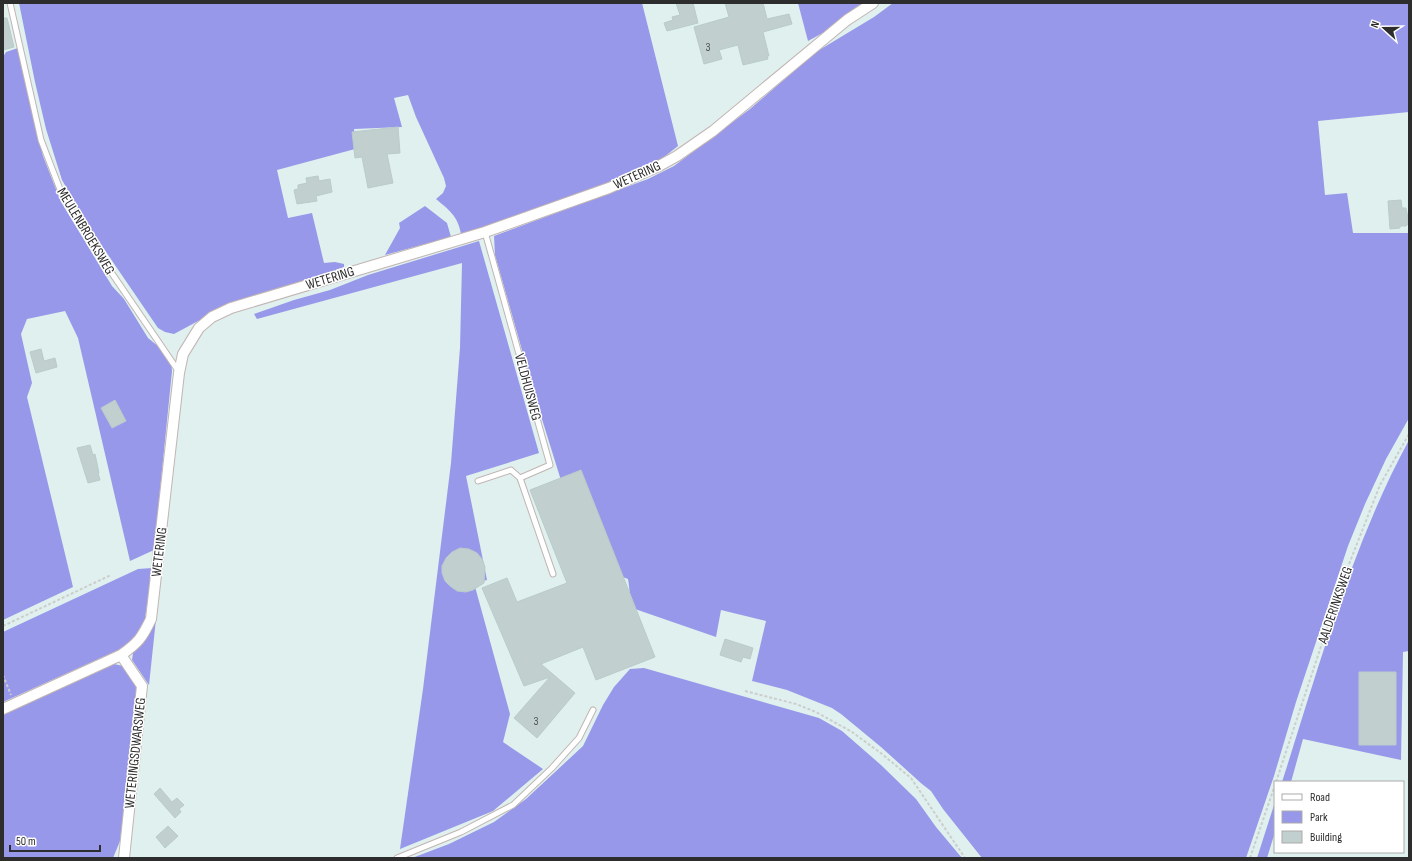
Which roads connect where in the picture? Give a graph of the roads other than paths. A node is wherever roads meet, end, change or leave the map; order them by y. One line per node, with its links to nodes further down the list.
1 (10, 3): 4 (lane, MEULENBROEKSWEG)
2 (873, 3): 3 (street, WETERING)
3 (485, 232): 4 (street, WETERING); 5 (lane, VELDHUISWEG)
4 (180, 373): 8 (street, WETERING)
5 (520, 478): 6 (lane); 7 (lane)
6 (478, 481)
7 (553, 574)
8 (121, 655): 9 (street, WETERING); 11 (street, WETERINGSDWARSWEG)
9 (3, 708)
10 (593, 710): 12 (lane)
11 (124, 858)
12 (398, 858)

